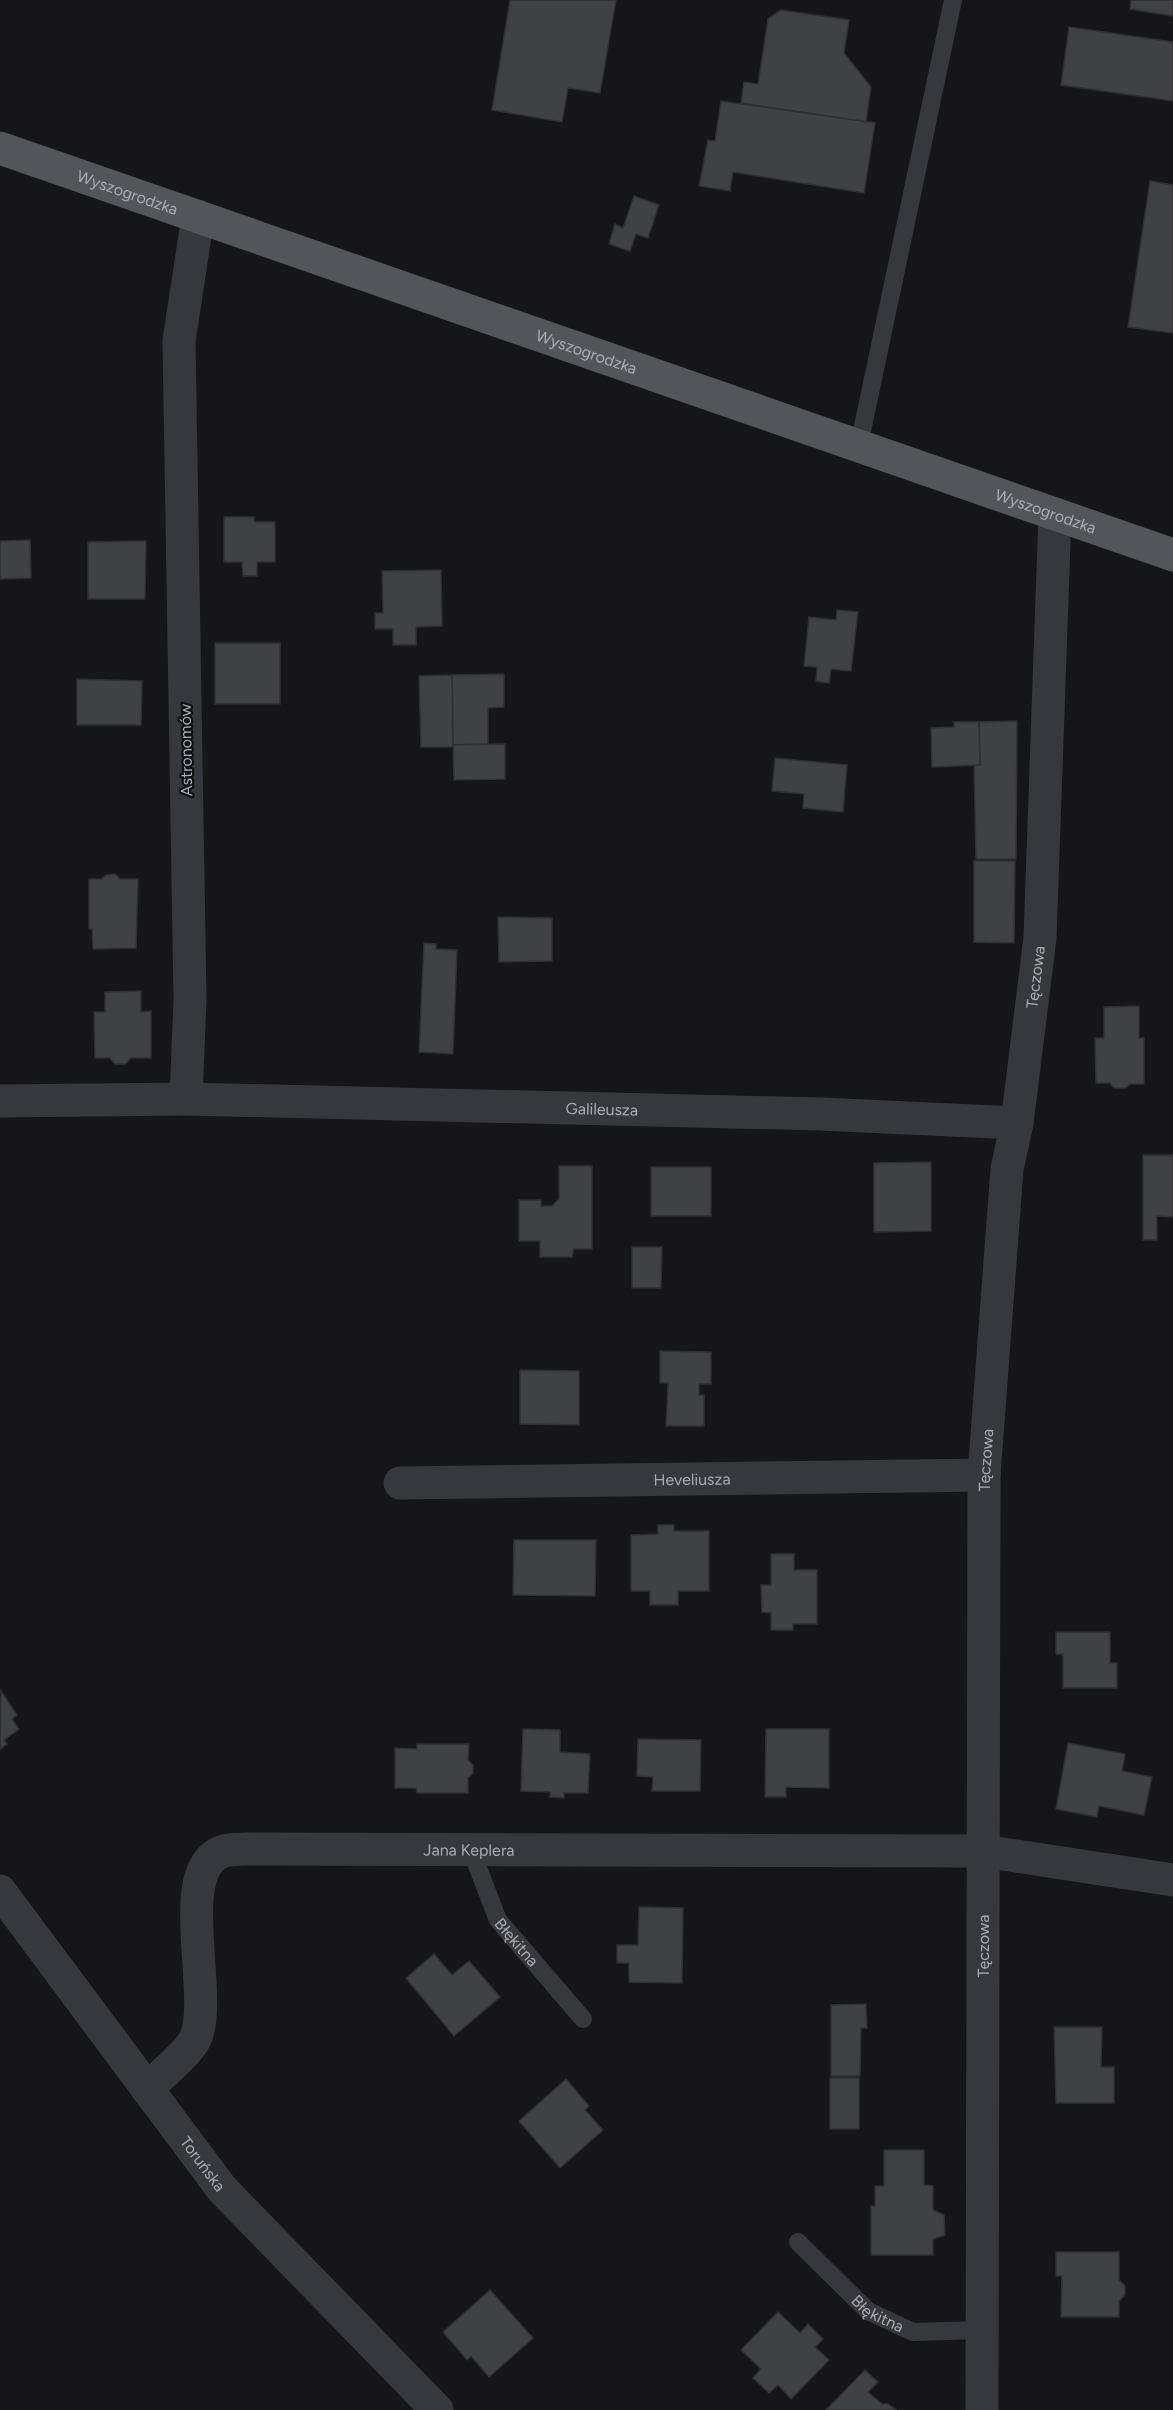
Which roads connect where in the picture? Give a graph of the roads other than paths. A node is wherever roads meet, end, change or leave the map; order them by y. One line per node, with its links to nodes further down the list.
1 (953, 0): 4 (lane)
2 (0, 148): 3 (main road, Wyszogrodzka)
3 (198, 216): 4 (main road, Wyszogrodzka); 7 (street, Astronomów)
4 (859, 445): 5 (main road, Wyszogrodzka)
5 (1055, 514): 6 (main road, Wyszogrodzka); 9 (street, Tęczowa)
6 (1173, 555)
7 (186, 1099): 8 (street); 9 (street, Galileusza)
8 (0, 1101)
9 (1017, 1123): 10 (street, Tęczowa)
10 (984, 1475): 11 (street, Heveliusza); 13 (street, Tęczowa)
11 (400, 1483)
12 (471, 1850): 13 (street, Jana Keplera); 16 (lane, Błękitna); 17 (street, Jana Keplera)
13 (983, 1851): 14 (street, Jana Keplera); 19 (street, Tęczowa)
14 (1173, 1880)
15 (0, 1891): 17 (street, Toruńska)
16 (583, 2019)
17 (147, 2089): 20 (street, Toruńska)
18 (798, 2242): 19 (lane, Błękitna)
19 (981, 2330): 21 (street, Tęczowa)
20 (437, 2410)
21 (982, 2410)

